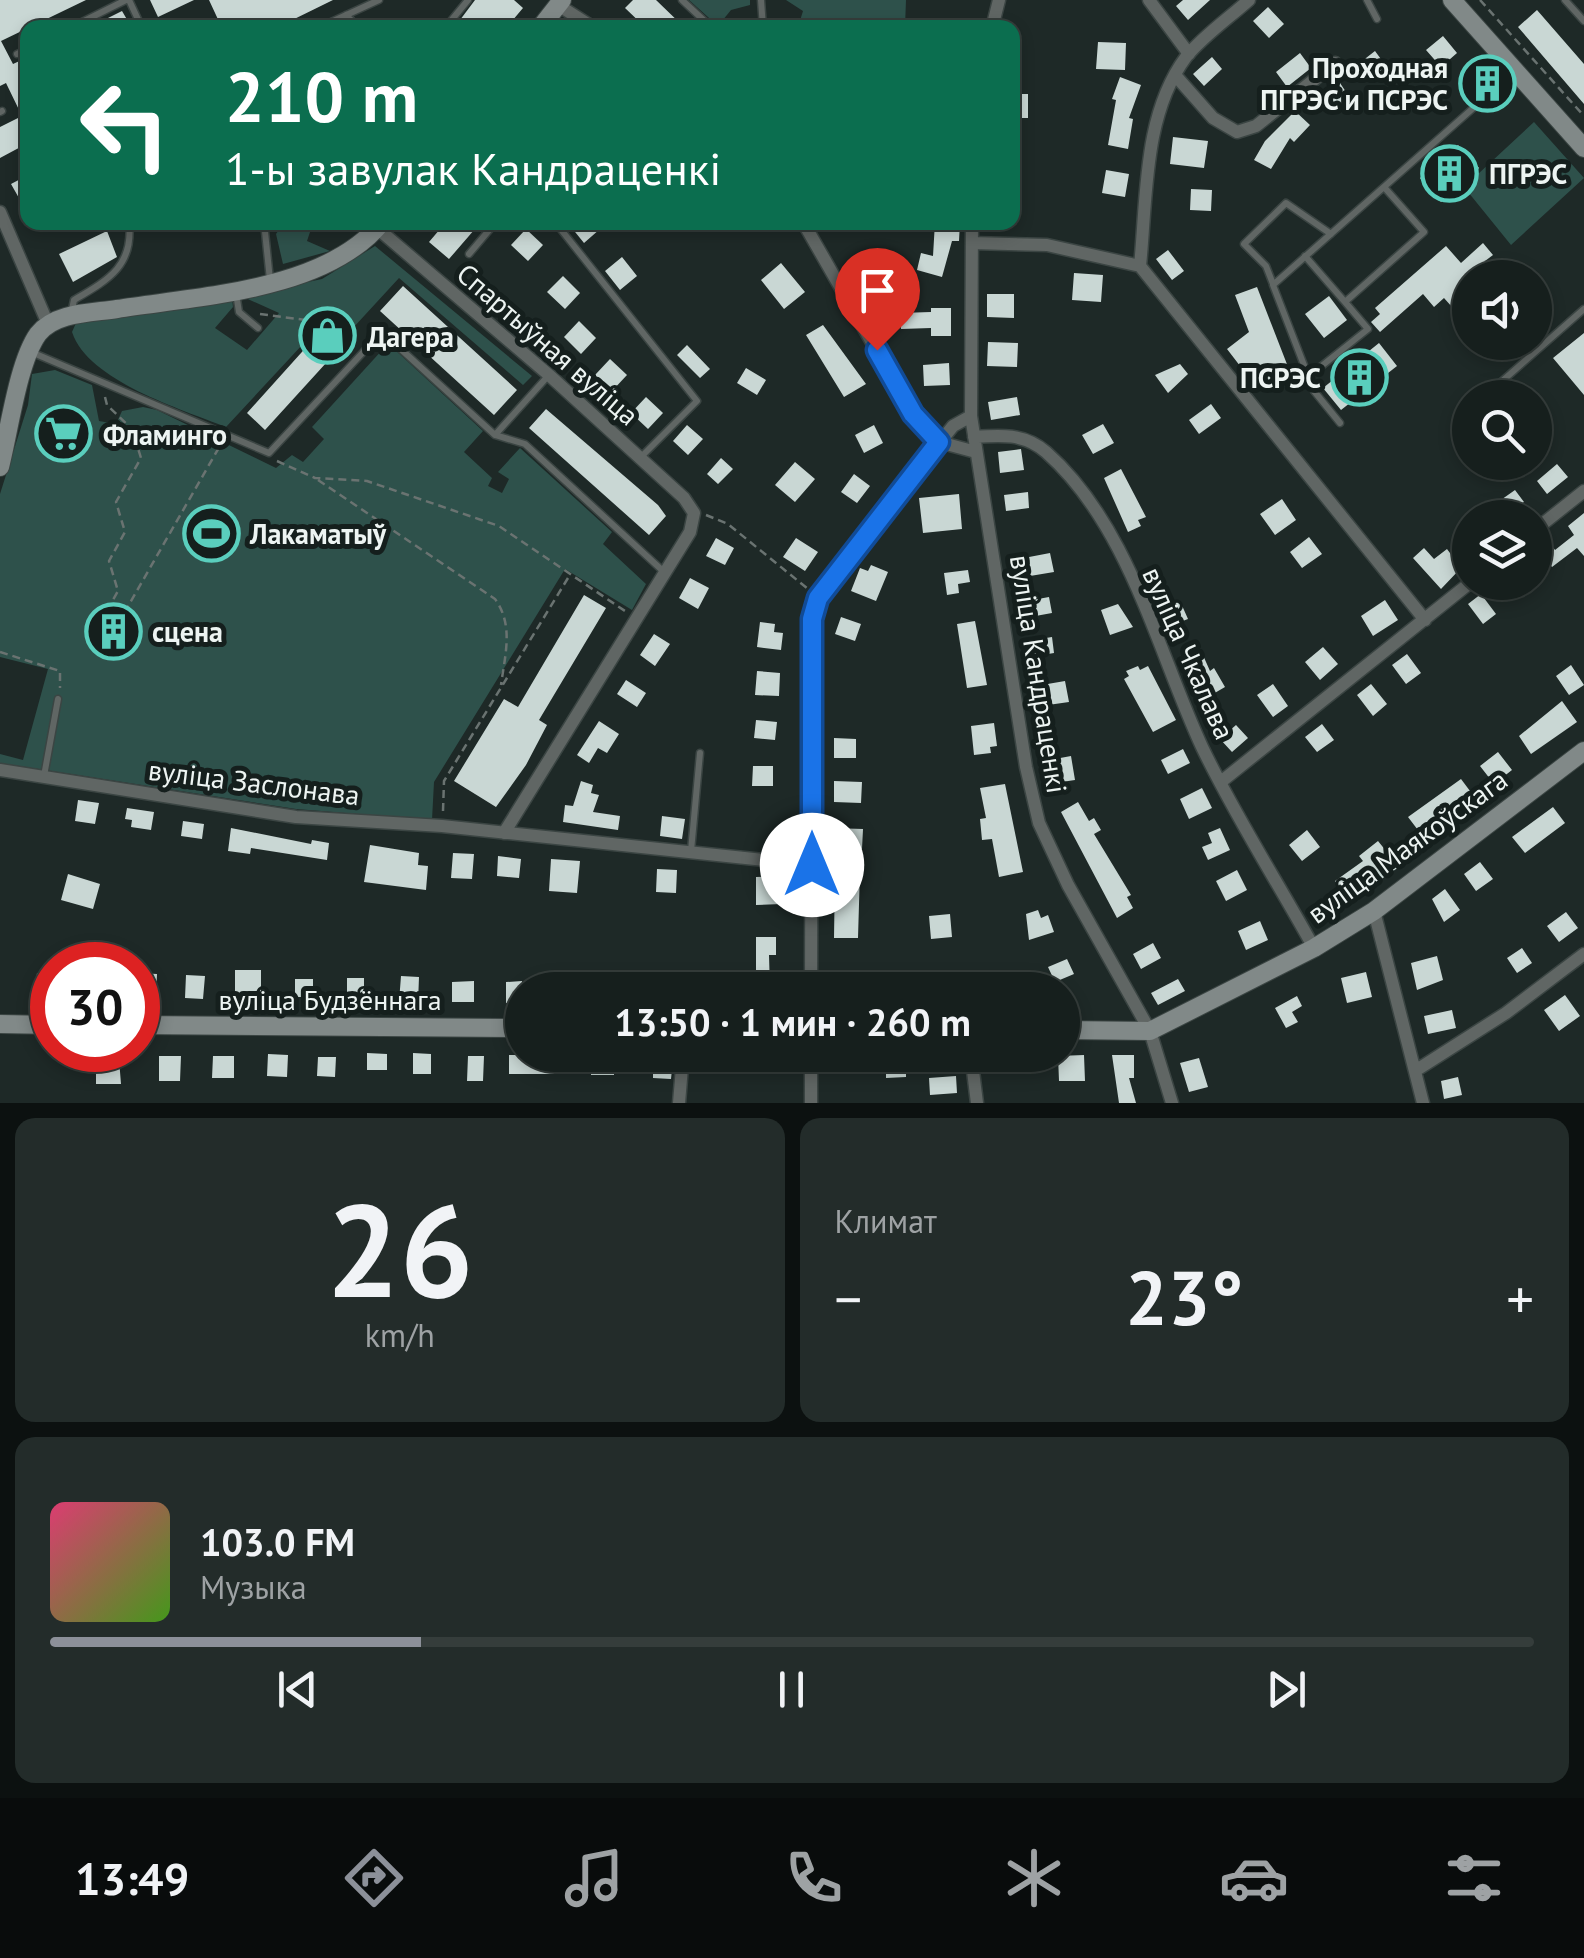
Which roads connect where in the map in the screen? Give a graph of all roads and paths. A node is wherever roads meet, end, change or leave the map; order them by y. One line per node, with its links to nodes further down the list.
1 (127, 0): 14 (lane)
2 (379, 0): 12 (lane)
3 (468, 0): 17 (lane)
4 (682, 0): 19 (lane)
5 (1149, 0): 23 (street)
6 (1247, 0): 23 (street)
7 (1366, 0): 13 (lane)
8 (1480, 0): 27 (path)
9 (1565, 0): 20 (lane)
10 (558, 2): 18 (street)
11 (1460, 3): 25 (street)
12 (346, 14): 15 (lane); 16 (lane)
13 (1377, 19)
14 (86, 20)
15 (334, 20)
16 (352, 20)
17 (452, 20)
18 (583, 20)
19 (703, 20)
20 (1584, 21)
21 (20, 52): 22 (lane)
22 (16, 54)
23 (1189, 54): 26 (street)
24 (1334, 63): 26 (street)
25 (1515, 71): 28 (street); 29 (lane)
26 (1175, 74): 43 (street)
27 (1584, 116)
28 (1584, 148)
29 (1384, 187): 39 (lane); 47 (lane)
30 (0, 212): 51 (street)
31 (129, 230): 50 (lane)
32 (265, 230): 44 (lane)
33 (375, 230): 44 (street)
34 (384, 230): 55 (street, Спартыўная вуліца)
35 (489, 230): 41 (lane)
36 (561, 230): 66 (lane, Спартыўная вуліца)
37 (809, 230): 63 (street)
38 (972, 230): 40 (street, вуліца Кандраценкі)
39 (1331, 234): 42 (lane); 45 (lane)
40 (972, 244): 43 (street); 59 (street, вуліца Кандраценкі)
41 (469, 254)
42 (1305, 256): 45 (lane); 47 (lane)
43 (1140, 266): 77 (street)
44 (270, 282): 46 (street)
45 (1273, 284): 56 (lane)
46 (235, 288): 49 (lane); 50 (street)
47 (1345, 302): 56 (lane)
48 (1584, 310): 58 (lane)
49 (239, 312): 52 (lane); 53 (path)
50 (70, 316): 51 (street)
51 (48, 324): 54 (street)
52 (258, 328)
53 (366, 348): 62 (lane); 65 (lane)
54 (30, 351): 57 (lane); 67 (street)
55 (549, 375): 62 (lane); 66 (street, Спартыўная вуліца)
56 (1309, 376): 60 (lane)
57 (100, 380): 61 (lane); 61 (path)
58 (1502, 380)
59 (971, 416): 63 (street); 64 (street, вуліца Кандраценкі)
60 (1340, 422)
61 (226, 435): 65 (lane)
62 (496, 435): 72 (lane)
63 (939, 442): 64 (street, вуліца Чкалава); 74 (street)
64 (975, 445): 85 (street, вуліца Чкалава); 99 (street, вуліца Кандраценкі)
65 (268, 454): 68 (path)
66 (640, 458): 70 (street, Спартыўная вуліца)
67 (0, 468)
68 (315, 478): 73 (path); 79 (path)
69 (1584, 491): 71 (street)
70 (694, 513): 72 (street); 74 (path)
71 (1552, 516)
72 (664, 572): 76 (street)
73 (568, 577): 76 (path); 79 (path)
74 (818, 598): 89 (street)
75 (1452, 598): 77 (street)
76 (636, 618): 87 (street)
77 (1425, 620): 85 (street)
78 (0, 652): 80 (path)
79 (502, 685): 86 (path)
80 (58, 699): 84 (lane)
81 (1584, 750): 90 (street, вуліца Маякоўскага)
82 (700, 753): 88 (lane)
83 (0, 770): 84 (street, вуліца Заслонава)
84 (44, 778): 86 (street, вуліца Заслонава)
85 (1222, 782): 91 (street, вуліца Чкалава)
86 (442, 826): 87 (street, вуліца Заслонава)
87 (504, 833): 88 (street, вуліца Заслонава)
88 (690, 854): 89 (street, вуліца Заслонава)
89 (812, 865): 93 (street)
90 (1374, 910): 91 (street, вуліца Маякоўскага); 103 (street)
91 (1314, 948): 99 (street, вуліца Маякоўскага)
92 (1584, 954): 103 (street)
93 (811, 972)
94 (0, 1024): 95 (street)
95 (30, 1025)
96 (160, 1026): 97 (street, вуліца Будзённага)
97 (505, 1028)
98 (1080, 1030): 99 (street)
99 (1150, 1032): 107 (street, вуліца Кандраценкі)
100 (681, 1072): 104 (street)
101 (811, 1072): 105 (street)
102 (973, 1072): 106 (street)
103 (1415, 1072): 108 (street)
104 (678, 1103)
105 (811, 1103)
106 (977, 1103)
107 (1172, 1103)
108 (1423, 1103)

